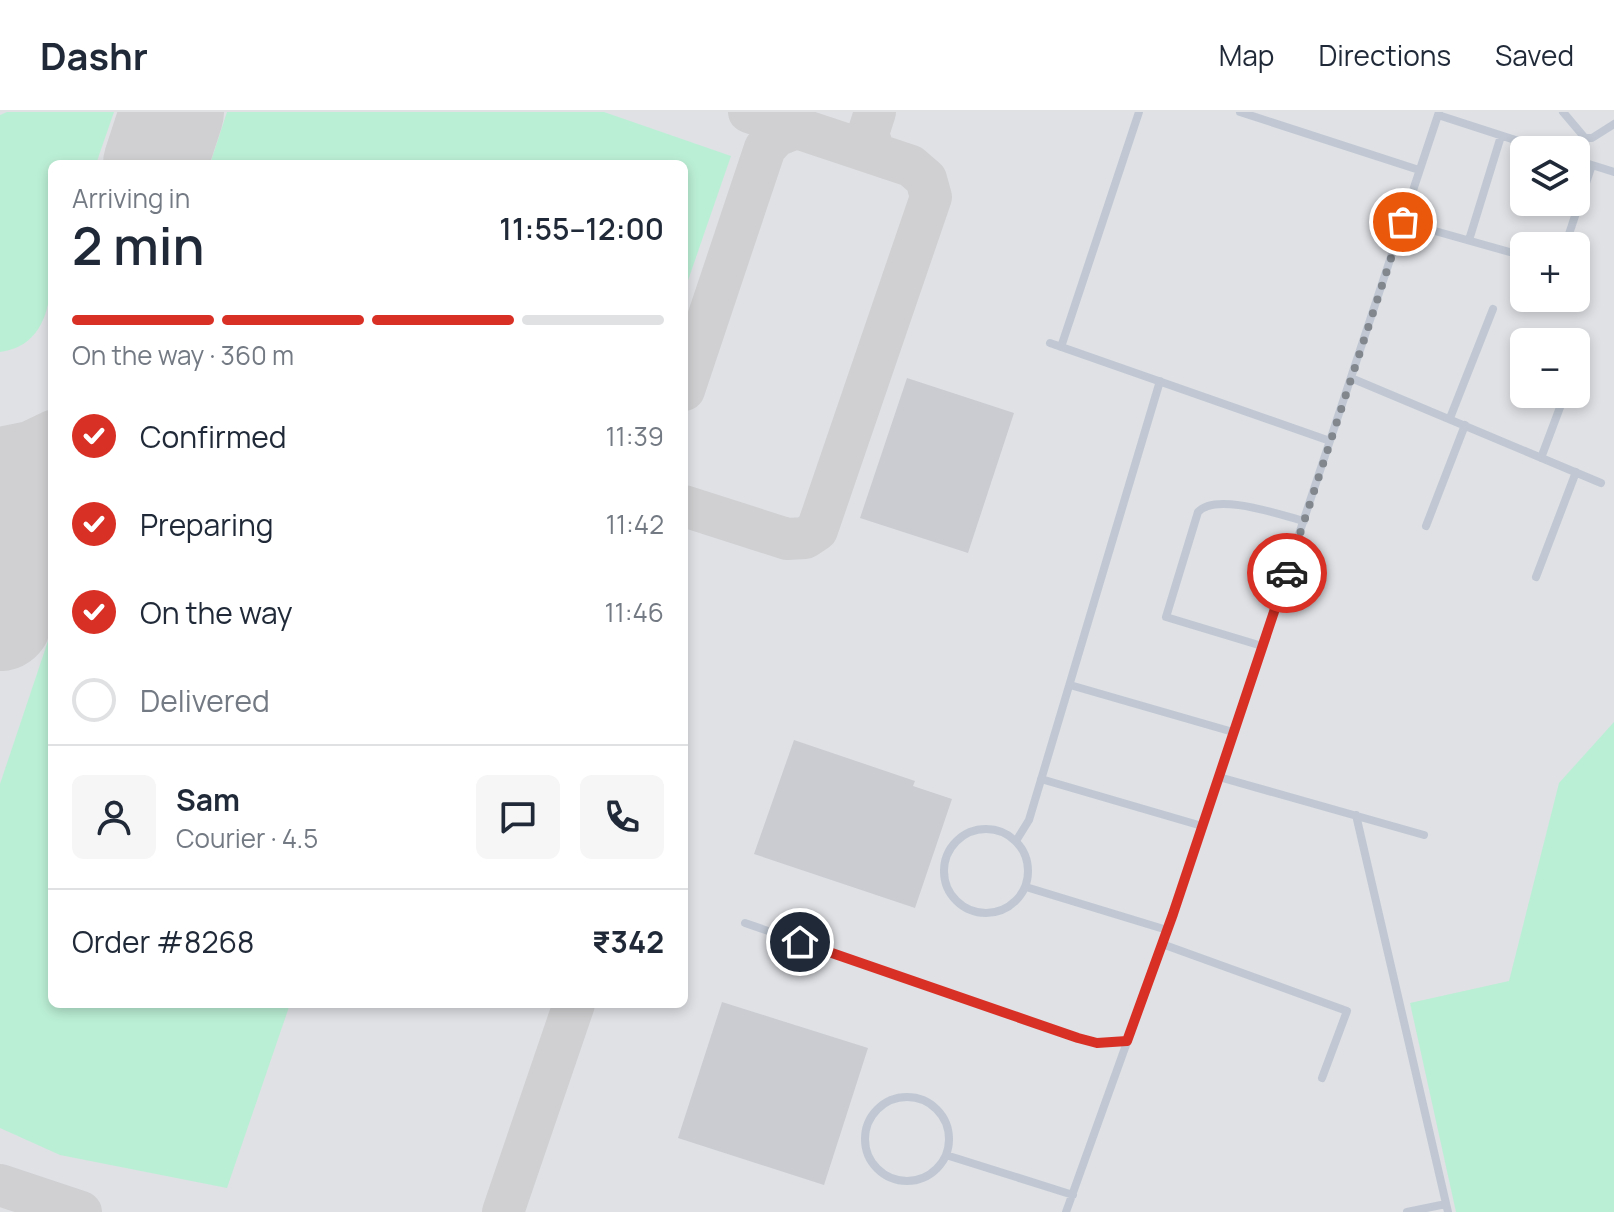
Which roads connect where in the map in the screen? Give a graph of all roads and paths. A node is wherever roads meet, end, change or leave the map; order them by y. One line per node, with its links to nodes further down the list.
1 (1139, 112): 17 (lane)
2 (1240, 112): 9 (lane)
3 (1563, 112): 5 (lane)
4 (1438, 114): 6 (lane); 9 (lane)
5 (1614, 124)
6 (1501, 136): 7 (lane); 13 (lane)
7 (1510, 139)
8 (1592, 165): 10 (lane); 12 (lane)
9 (1419, 170): 11 (lane)
10 (1614, 172)
11 (1403, 222): 13 (lane); 18 (lane)
12 (1570, 232)
13 (1469, 240): 14 (lane)
14 (1510, 252)
15 (1493, 309): 21 (lane)
16 (1050, 343): 17 (lane)
17 (1061, 347): 19 (lane)
18 (1351, 378): 21 (lane); 23 (lane)
19 (1160, 381): 23 (lane); 31 (lane)
20 (1560, 408): 24 (lane)
21 (1450, 418): 22 (lane)
22 (1465, 425): 24 (lane); 28 (lane)
23 (1330, 441): 27 (lane)
24 (1541, 458): 25 (lane)
25 (1576, 472): 26 (lane); 29 (lane)
26 (1601, 483)
27 (1304, 521): 30 (lane); 30 (lane)
28 (1426, 526)
29 (1536, 577)
30 (1262, 646): 32 (lane)
31 (1070, 685): 32 (lane); 34 (lane)
32 (1233, 732): 33 (lane)
33 (1219, 777): 35 (lane); 36 (lane)
34 (1041, 779): 36 (lane); 38 (lane)
35 (1356, 815): 37 (lane); 47 (lane)
36 (1202, 826): 41 (lane)
37 (1424, 835)
38 (1016, 841): 39 (lane); 39 (lane)
39 (1026, 887): 41 (lane)
40 (745, 923): 43 (lane)
41 (1167, 930): 42 (lane)
42 (1162, 944): 43 (lane); 44 (lane)
43 (1127, 1041): 46 (lane)
44 (1322, 1078)
45 (946, 1155): 45 (lane); 46 (lane)
46 (1073, 1195): 48 (lane)
47 (1447, 1208): 49 (lane)
48 (1066, 1212)
49 (1407, 1212)

